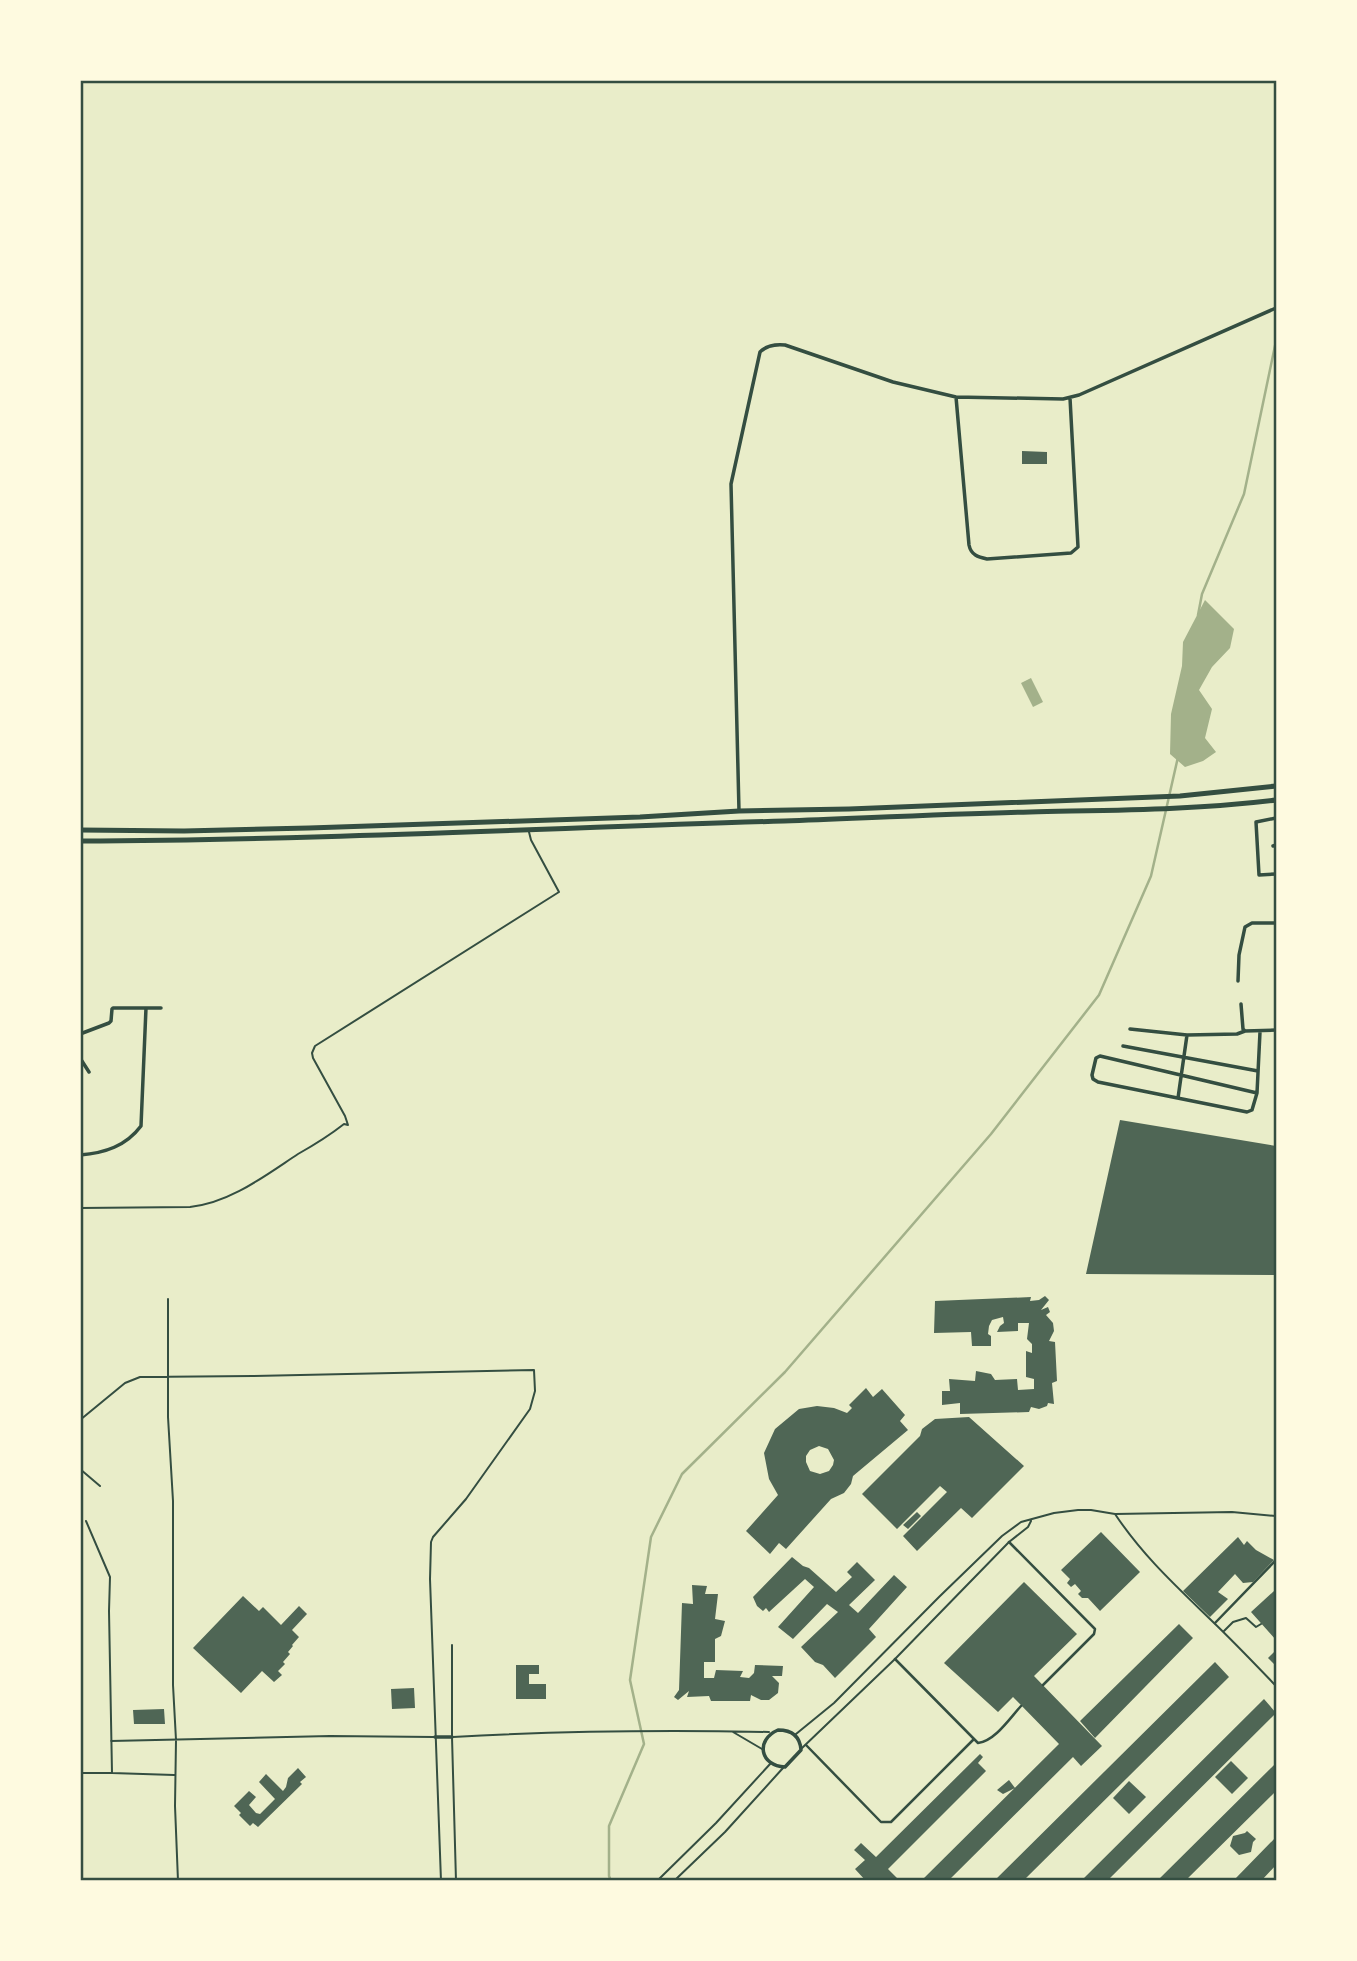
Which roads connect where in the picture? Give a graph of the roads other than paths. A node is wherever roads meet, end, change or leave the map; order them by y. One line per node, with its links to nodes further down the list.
1 (1276, 308): 3 (street)
2 (956, 397): 3 (street); 3 (street); 6 (street)
3 (1070, 398)
4 (1276, 786): 6 (main road)
5 (1276, 800): 9 (main road)
6 (739, 811): 8 (main road)
7 (1276, 818): 12 (street)
8 (526, 820): 9 (lane); 10 (main road)
9 (528, 829): 11 (main road); 33 (lane)
10 (80, 830)
11 (80, 841)
12 (1276, 874)
13 (1276, 923): 14 (street)
14 (1238, 981)
15 (1241, 1004): 20 (street)
16 (146, 1008): 17 (street); 22 (street); 32 (street)
17 (160, 1008)
18 (1130, 1029): 23 (street)
19 (1276, 1030): 21 (street)
20 (1245, 1031): 21 (street); 23 (street)
21 (1260, 1032): 28 (street)
22 (80, 1034)
23 (1187, 1035): 25 (street)
24 (1123, 1046): 25 (street)
25 (1184, 1057): 28 (street); 29 (street)
26 (80, 1058): 27 (street)
27 (89, 1072)
28 (1258, 1072): 30 (street)
29 (1181, 1076): 30 (street); 31 (street); 31 (street)
30 (1257, 1093): 31 (street)
31 (1178, 1099)
32 (80, 1155)
33 (80, 1208)
34 (168, 1299): 35 (lane)
35 (169, 1376): 36 (lane); 56 (lane); 59 (lane)
36 (80, 1420)
37 (80, 1469): 38 (lane)
38 (100, 1486)
39 (1115, 1514): 40 (lane); 42 (lane); 45 (lane)
40 (1276, 1516)
41 (86, 1521): 60 (lane)
42 (1031, 1521): 43 (lane); 55 (lane)
43 (1009, 1542): 49 (lane); 50 (street)
44 (1276, 1560): 45 (street)
45 (1215, 1623): 47 (lane)
46 (1262, 1624): 47 (lane)
47 (1223, 1632): 51 (lane)
48 (452, 1645): 57 (lane)
49 (895, 1659): 58 (street); 61 (lane)
50 (1043, 1685)
51 (1276, 1686)
52 (1021, 1706): 58 (street)
53 (732, 1732): 54 (lane); 57 (lane); 62 (lane)
54 (772, 1732): 55 (street); 62 (street)
55 (795, 1735): 63 (street)
56 (435, 1737): 57 (street); 59 (lane); 70 (lane)
57 (452, 1737): 71 (lane)
58 (974, 1739): 61 (street)
59 (176, 1740): 60 (lane); 68 (lane)
60 (111, 1741): 67 (lane)
61 (806, 1745): 63 (lane)
62 (763, 1750): 64 (street)
63 (801, 1750): 65 (street)
64 (771, 1763): 65 (street); 72 (lane)
65 (785, 1767): 73 (lane)
66 (80, 1773): 67 (lane)
67 (112, 1773): 68 (lane)
68 (175, 1775): 69 (lane)
69 (178, 1881)
70 (441, 1881)
71 (456, 1881)
72 (657, 1881)
73 (674, 1881)

